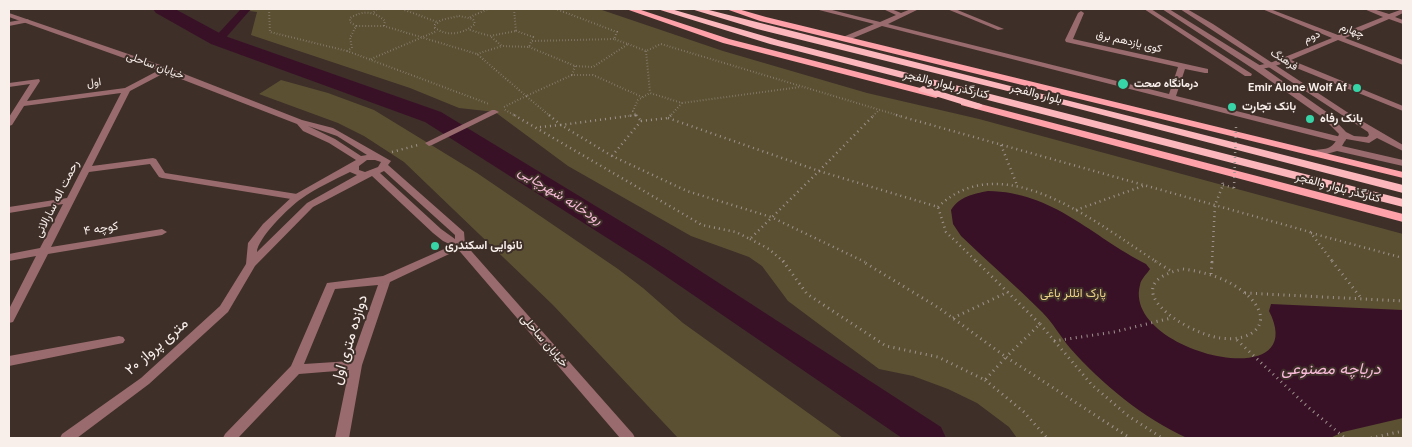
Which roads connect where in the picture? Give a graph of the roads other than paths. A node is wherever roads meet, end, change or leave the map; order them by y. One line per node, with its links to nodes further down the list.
1 (630, 9): 42 (main road, کنارگذر بلوار والفجر)
2 (662, 9): 28 (highway, بلوار والفجر)
3 (696, 9): 40 (highway, بلوار والفجر)
4 (730, 9): 27 (main road, کنارگذر بلوار والفجر)
5 (821, 9): 24 (street)
6 (886, 9): 19 (street)
7 (916, 9): 19 (street)
8 (950, 9): 17 (street)
9 (973, 9): 17 (street)
10 (1147, 9): 36 (street)
11 (1165, 9): 33 (street, فرهنگ)
12 (1182, 9): 31 (street, فرهنگ)
13 (1265, 9): 26 (street, چهارم)
14 (1366, 9): 20 (street)
15 (1403, 11): 20 (street, دوم)
16 (1081, 13): 32 (street, کوی یازدهم برق)
17 (962, 14): 25 (street)
18 (9, 15): 21 (street, خیابان ساحلی)
19 (901, 15): 24 (street)
20 (1389, 17): 22 (street); 26 (street, دوم)
21 (27, 20): 23 (street); 34 (street, خیابان ساحلی)
22 (1403, 22)
23 (9, 24)
24 (882, 24): 27 (street); 39 (street)
25 (1000, 29)
26 (1339, 38): 29 (street, دوم); 30 (street, چهارم)
27 (846, 39): 40 (highway); 51 (main road, کنارگذر بلوار والفجر)
28 (774, 42): 42 (highway); 62 (highway, بلوار والفجر)
29 (1284, 60): 31 (street, دوم); 44 (street)
30 (1403, 62)
31 (1272, 65): 33 (street, دوم); 47 (street, فرهنگ)
32 (1182, 66): 35 (street); 39 (street)
33 (1258, 68): 48 (street, فرهنگ)
34 (166, 70): 38 (street, اول); 45 (street, خیابان ساحلی)
35 (1205, 71)
36 (1248, 74)
37 (9, 85): 41 (street)
38 (127, 90): 41 (street, اول); 56 (street, رحمت اله سارالانی)
39 (1172, 96): 48 (street)
40 (1064, 102): 59 (highway, بلوار والفجر)
41 (22, 104): 46 (street)
42 (977, 106): 64 (main road, کنارگذر بلوار والفجر)
43 (494, 108): 49 (street)
44 (1403, 109)
45 (300, 122): 52 (street, خیابان ساحلی); 54 (street, خیابان ساحلی)
46 (9, 123)
47 (1372, 133): 48 (street); 50 (street, فرهنگ)
48 (1341, 141): 51 (street); 53 (street)
49 (429, 143)
50 (1403, 148)
51 (1312, 153): 58 (main road, کنارگذر بلوار والفجر)
52 (376, 157): 54 (street, ۲۰ متری پرواز); 55 (street, خیابان ساحلی)
53 (1403, 162)
54 (358, 163): 57 (street, خیابان ساحلی); 60 (street, ۲۰ متری پرواز)
55 (385, 167): 57 (street, ۲۰ متری پرواز); 66 (street, خیابان ساحلی)
56 (86, 170): 60 (street); 61 (street, رحمت اله سارالانی)
57 (370, 174): 66 (street, خیابان ساحلی); 69 (street, ۲۰ متری پرواز)
58 (1403, 176)
59 (1403, 189)
60 (297, 197): 69 (street, ۲۰ متری پرواز)
61 (70, 200): 63 (street); 67 (street, رحمت اله سارالانی)
62 (1403, 203)
63 (9, 210)
64 (1403, 218)
65 (162, 232): 67 (street, کوچه ۴)
66 (460, 245): 70 (street); 79 (street, خیابان ساحلی)
67 (44, 251): 68 (street, کوچه ۴); 71 (street, رحمت اله سارالانی)
68 (9, 257)
69 (250, 264): 76 (street, ۲۰ متری پرواز)
70 (385, 280): 74 (street, دوازده متری اول); 75 (street)
71 (9, 319)
72 (119, 340): 73 (street)
73 (9, 361)
74 (356, 365): 75 (street); 78 (street, دوازده متری اول)
75 (296, 370): 77 (street)
76 (67, 438)
77 (230, 438)
78 (342, 438)
79 (628, 438)

